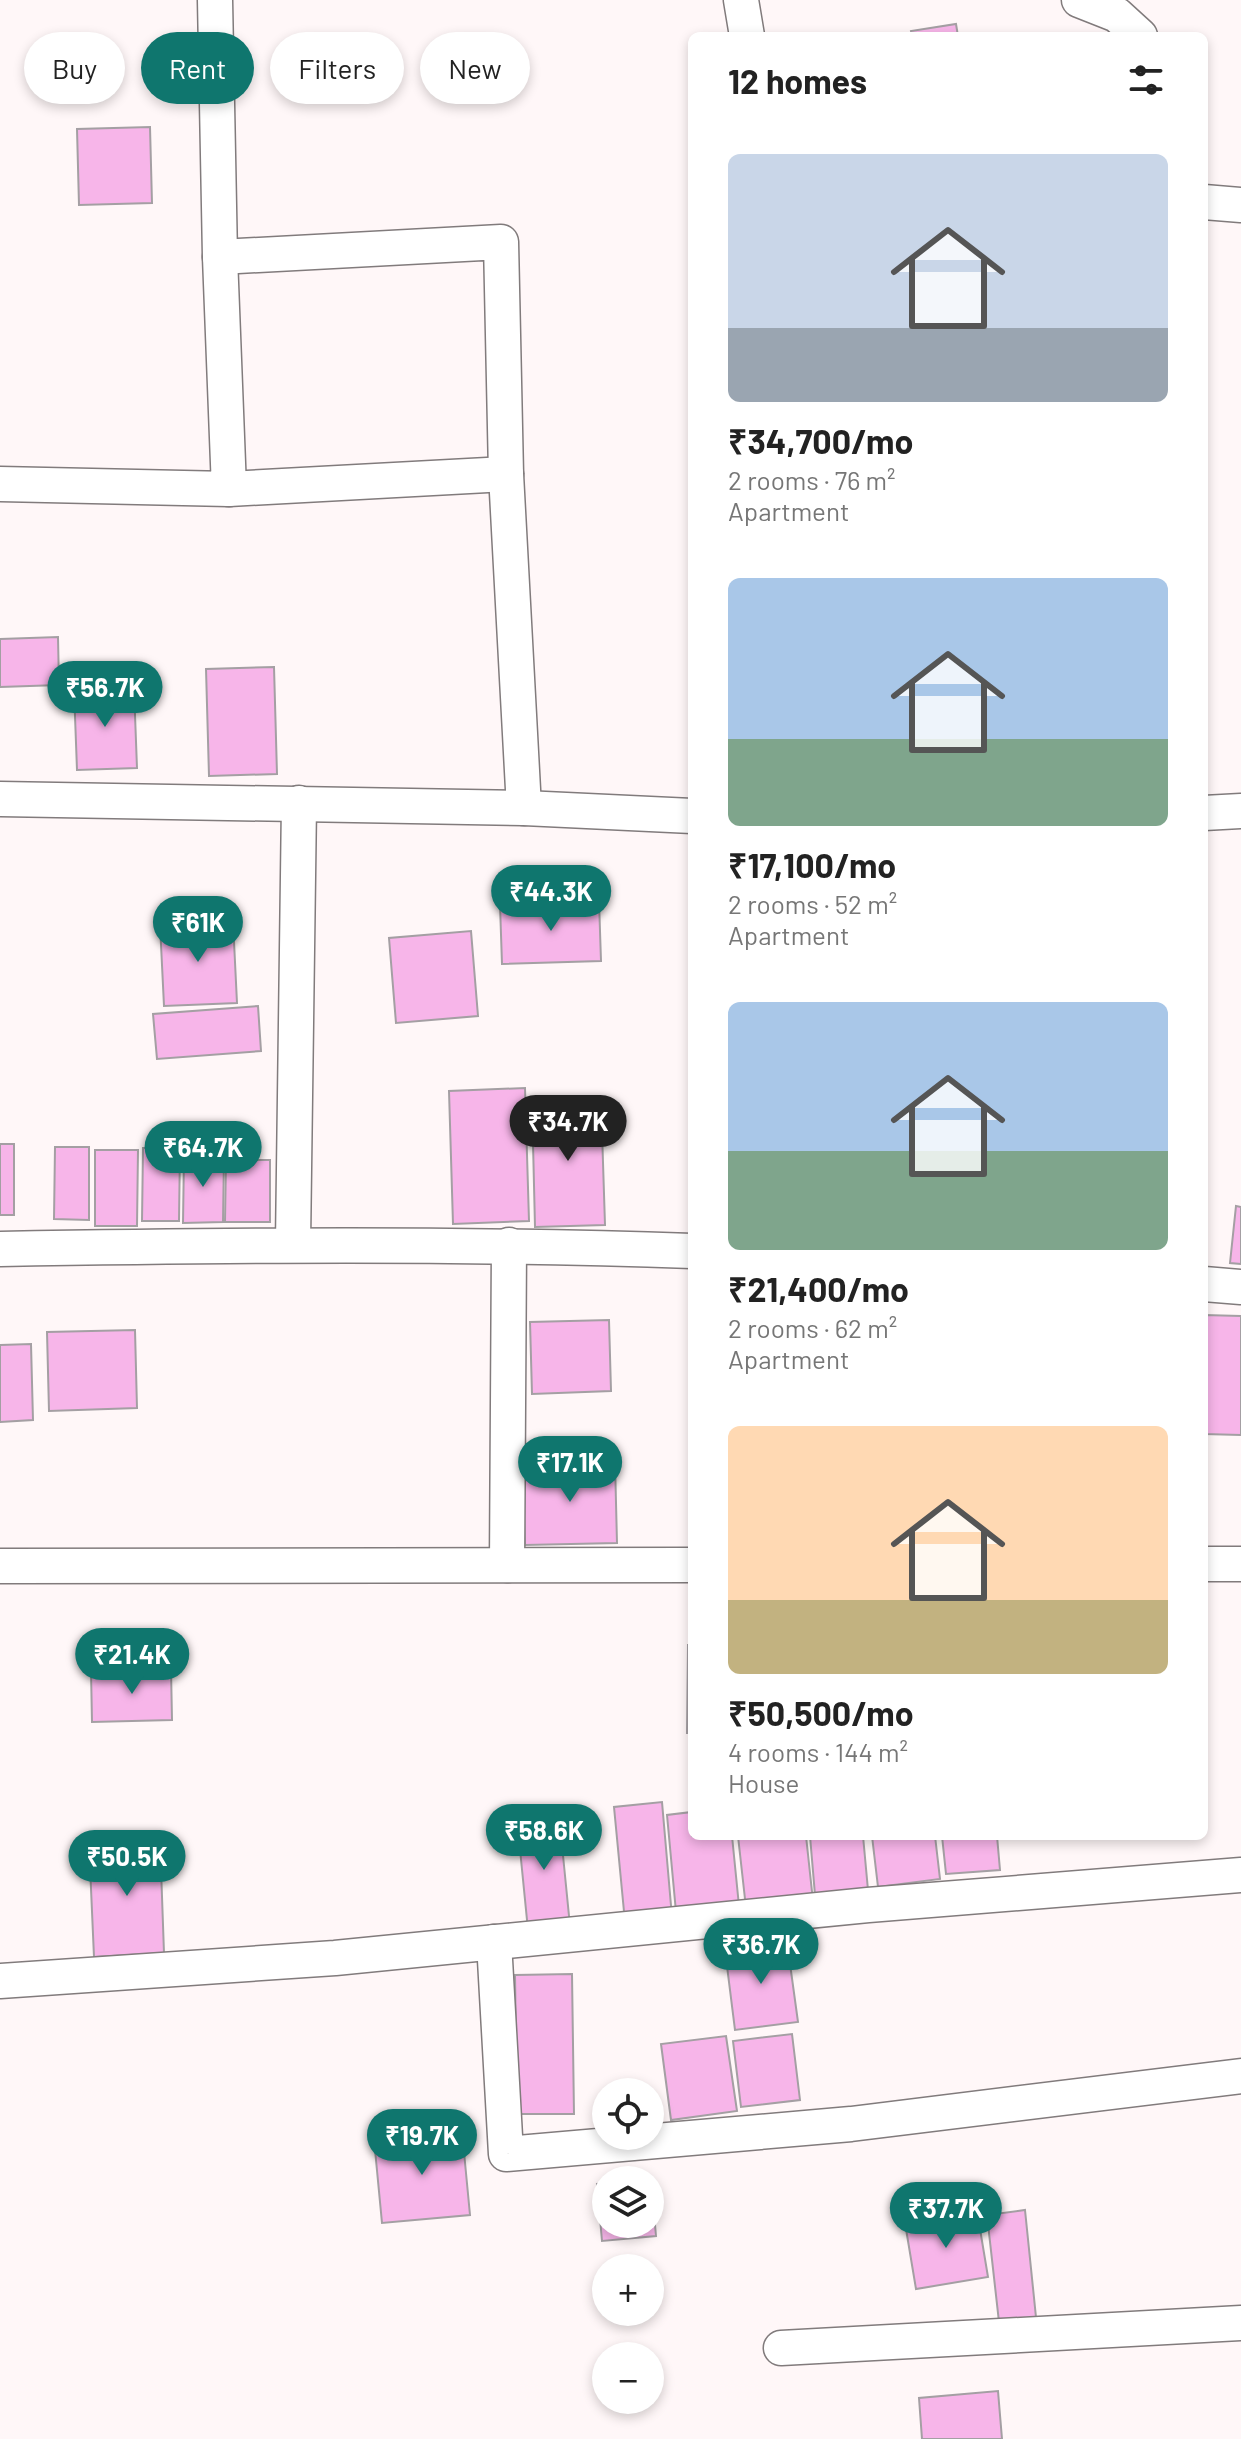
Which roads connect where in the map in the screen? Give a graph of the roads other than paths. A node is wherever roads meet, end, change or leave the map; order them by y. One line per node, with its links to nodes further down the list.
1 (215, 0): 8 (street)
2 (741, 0): 4 (street)
3 (1079, 0): 5 (street)
4 (746, 32)
5 (1136, 32)
6 (1208, 202): 7 (street)
7 (1241, 205)
8 (220, 257): 9 (street); 11 (street)
9 (506, 474): 11 (street); 14 (street)
10 (0, 484): 11 (street)
11 (229, 489)
12 (0, 799): 13 (street)
13 (299, 803): 14 (street); 18 (street)
14 (524, 808): 17 (street)
15 (1241, 811): 16 (street)
16 (1208, 813)
17 (688, 816)
18 (293, 1243): 19 (street); 20 (street)
19 (509, 1245): 21 (street); 26 (street)
20 (0, 1249)
21 (688, 1251)
22 (1208, 1284): 23 (street)
23 (1241, 1287)
24 (1208, 1564): 25 (street)
25 (1241, 1564)
26 (507, 1565): 27 (street); 28 (street)
27 (688, 1565)
28 (0, 1566)
29 (1241, 1875): 30 (street)
30 (494, 1942): 31 (street); 32 (street)
31 (0, 1981)
32 (1241, 2076)
33 (1241, 2323): 34 (street)
34 (781, 2348)

